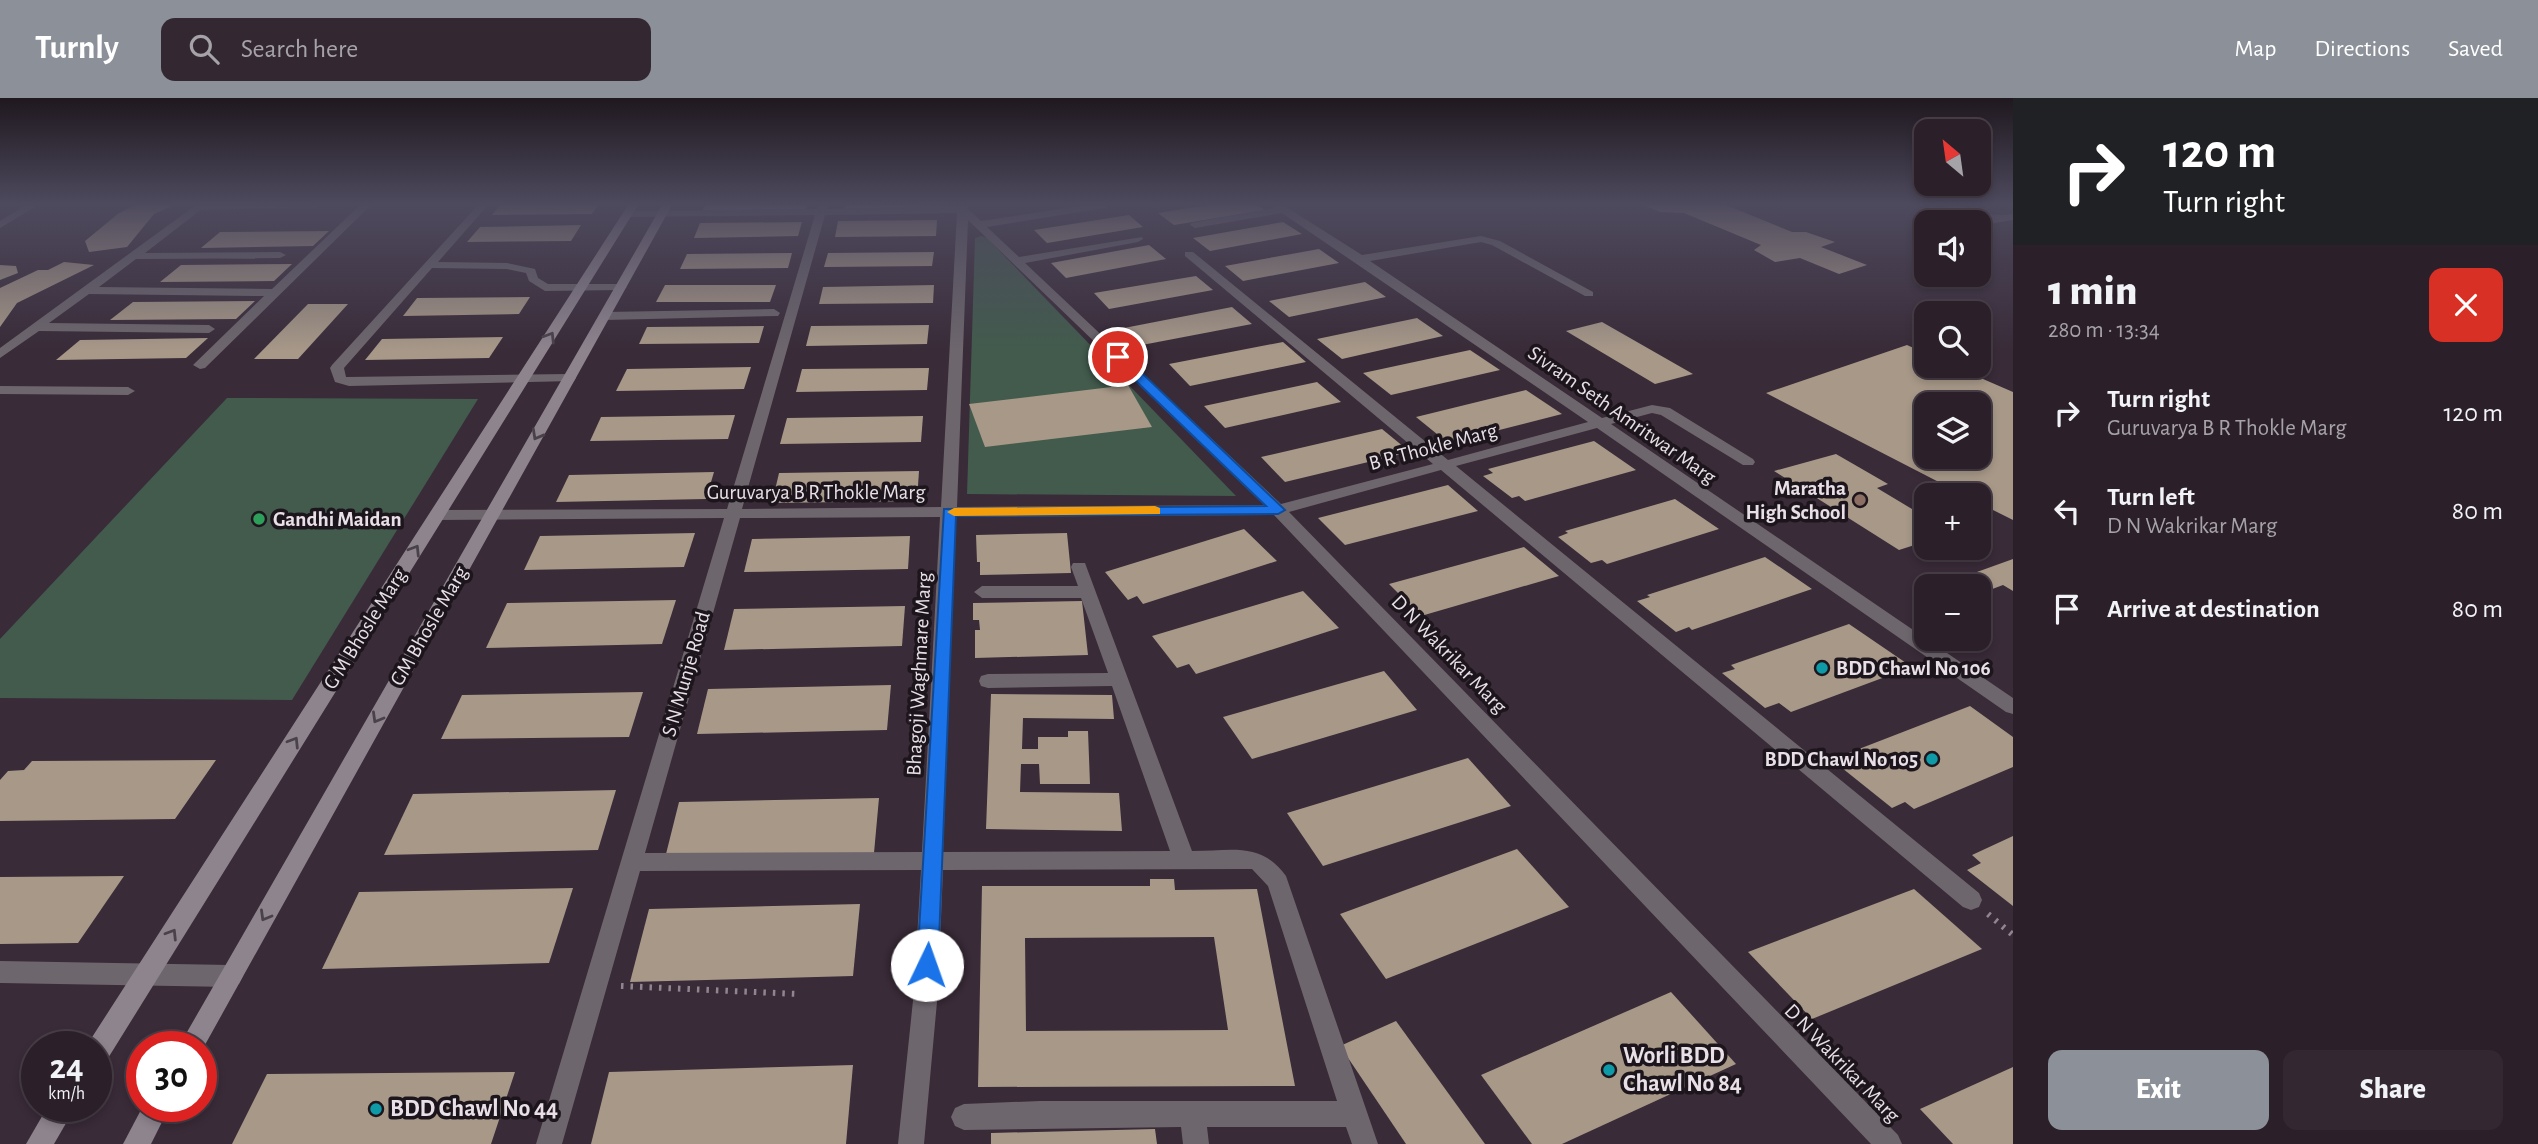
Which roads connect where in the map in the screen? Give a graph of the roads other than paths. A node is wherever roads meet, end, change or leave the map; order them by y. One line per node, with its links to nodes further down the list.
1 (126, 254): 29 (street)
2 (135, 254): 16 (street)
3 (315, 254): 23 (street)
4 (438, 254): 19 (street)
5 (602, 254): 20 (main road, G M Bhosle Marg)
6 (640, 254): 21 (main road, GM Bhosle Marg)
7 (809, 254): 41 (street, S N Munje Road)
8 (961, 254): 40 (street, Bhagoji Waghmare Marg)
9 (1009, 254): 18 (street, D N Wakrikar Marg)
10 (1057, 254): 18 (street)
11 (1189, 254): 38 (street)
12 (1352, 254): 17 (street, Sivram Seth Amritwar Marg)
13 (1391, 254): 17 (street)
14 (1516, 254): 24 (street)
15 (280, 255): 16 (street)
16 (132, 256): 22 (street)
17 (1360, 259): 36 (street, Sivram Seth Amritwar Marg)
18 (1017, 261): 39 (street, D N Wakrikar Marg)
19 (428, 265): 20 (street); 32 (street)
20 (581, 287): 21 (street); 32 (main road, G M Bhosle Marg, one-way to 20)
21 (621, 287): 26 (main road, GM Bhosle Marg)
22 (86, 290): 23 (street); 27 (street)
23 (274, 293): 31 (street)
24 (1589, 294)
25 (774, 313): 26 (street)
26 (605, 316): 33 (main road, GM Bhosle Marg)
27 (36, 327): 28 (street); 30 (street)
28 (209, 329)
29 (0, 339)
30 (0, 354)
31 (200, 365)
32 (524, 377): 33 (street); 43 (main road, G M Bhosle Marg)
33 (569, 378): 42 (main road, GM Bhosle Marg, one-way to 42)
34 (0, 390): 35 (street)
35 (128, 391)
36 (1598, 424): 37 (street, B R Thokle Marg); 38 (street, B R Thokle Marg); 49 (street, Sivram Seth Amritwar Marg)
37 (1748, 462)
38 (1444, 466): 39 (street, B R Thokle Marg); 53 (street)
39 (1278, 510): 40 (street, Guruvarya B R Thokle Marg); 70 (street, D N Wakrikar Marg)
40 (949, 512): 41 (street, Guruvarya B R Thokle Marg); 50 (street, Bhagoji Waghmare Marg)
41 (733, 513): 42 (street, Guruvarya B R Thokle Marg); 52 (street, S N Munje Road)
42 (492, 514): 43 (street, Guruvarya B R Thokle Marg); 56 (main road, GM Bhosle Marg, one-way to 56)
43 (437, 515): 55 (main road, G M Bhosle Marg, one-way to 43)
44 (1079, 567): 46 (street)
45 (982, 592): 46 (street)
46 (1088, 592): 47 (street)
47 (1119, 678): 48 (street); 51 (street)
48 (988, 681)
49 (2013, 707)
50 (933, 860): 51 (street); 52 (street); 67 (street, Bhagoji Waghmare Marg)
51 (1184, 860): 60 (street)
52 (632, 862): 66 (street, S N Munje Road)
53 (1971, 900)
54 (0, 972): 55 (street)
55 (147, 974): 56 (street); 57 (main road, G M Bhosle Marg)
56 (231, 976): 58 (main road, GM Bhosle Marg)
57 (111, 1031)
58 (200, 1031)
59 (1192, 1114): 60 (street); 61 (street); 68 (street)
60 (1354, 1114): 69 (street)
61 (964, 1117)
62 (53, 1122): 64 (main road)
63 (149, 1122): 65 (main road)
64 (39, 1144)
65 (136, 1144)
66 (549, 1144)
67 (911, 1144)
68 (1196, 1144)
69 (1365, 1144)
70 (1889, 1144)

